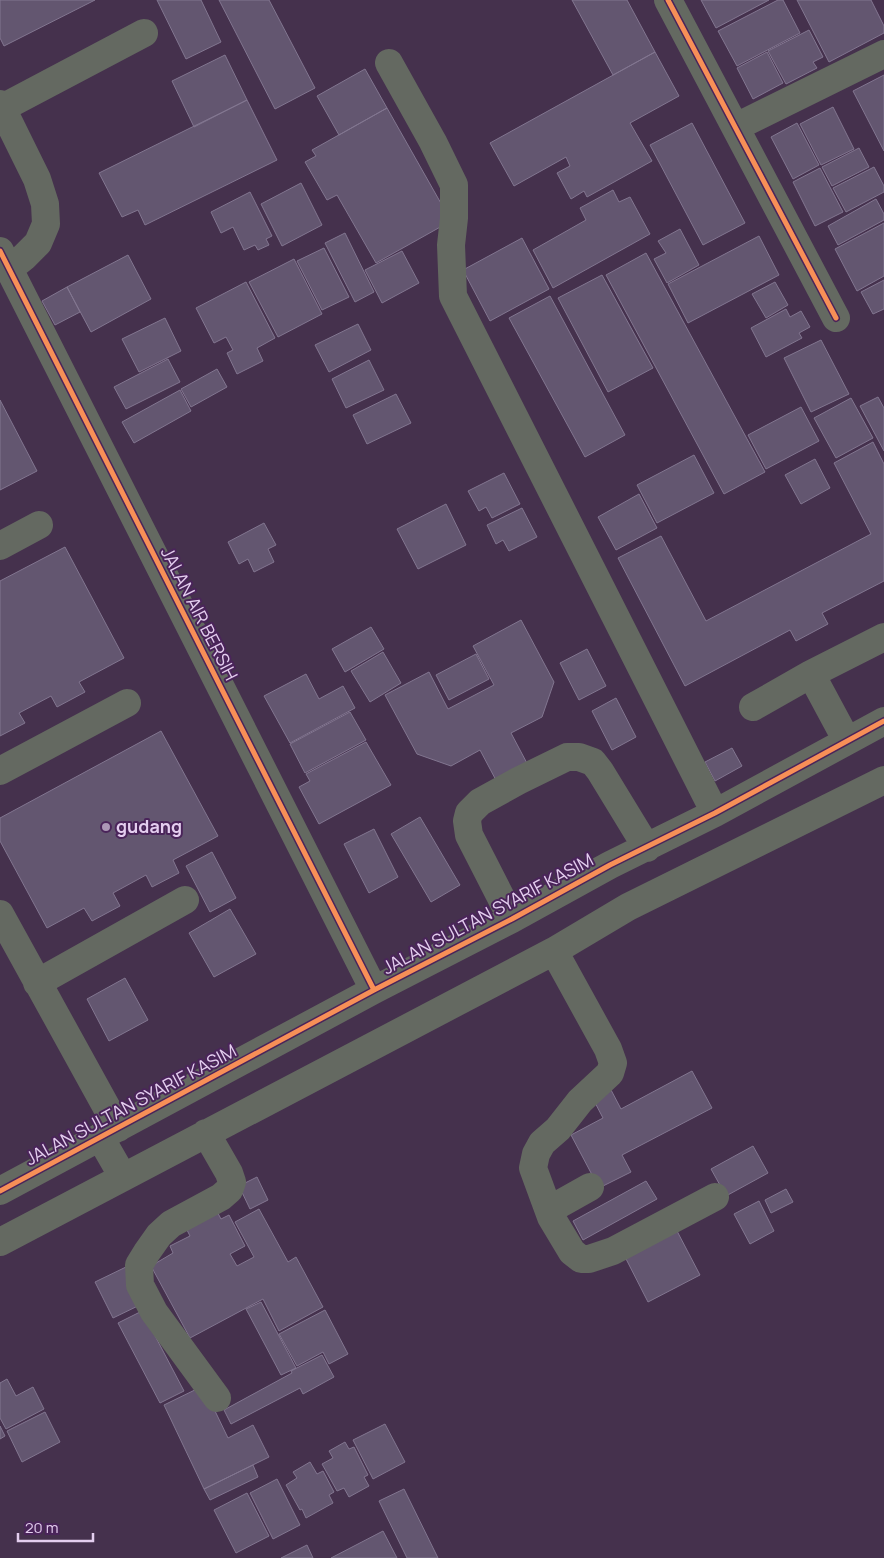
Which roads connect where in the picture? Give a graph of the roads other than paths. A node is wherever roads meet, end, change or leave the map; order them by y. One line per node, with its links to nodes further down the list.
1 (668, 0): 6 (street)
2 (144, 33): 5 (street)
3 (884, 54): 6 (street)
4 (389, 63): 19 (street)
5 (1, 107): 7 (street)
6 (736, 127): 8 (street)
7 (4, 260): 26 (street, JALAN AIR BERSIH)
8 (836, 318)
9 (39, 525): 10 (street)
10 (0, 546)
11 (884, 637): 12 (street)
12 (811, 674): 14 (street); 16 (street)
13 (127, 703): 17 (street)
14 (753, 707)
15 (884, 721): 16 (street, JALAN SULTAN SYARIF KASIM)
16 (847, 741): 19 (street, JALAN SULTAN SYARIF KASIM)
17 (0, 771)
18 (884, 780): 24 (street)
19 (715, 813): 20 (street, JALAN SULTAN SYARIF KASIM)
20 (647, 848): 23 (street, JALAN SULTAN SYARIF KASIM); 23 (street)
21 (185, 900): 25 (street)
22 (0, 914): 25 (street)
23 (512, 919): 26 (street, JALAN SULTAN SYARIF KASIM)
24 (554, 951): 28 (street); 33 (street)
25 (37, 982): 27 (street)
26 (374, 990): 27 (street, JALAN SULTAN SYARIF KASIM)
27 (109, 1133): 29 (street); 31 (street, JALAN SULTAN SYARIF KASIM)
28 (206, 1133): 29 (street); 35 (street)
29 (123, 1177): 34 (street)
30 (590, 1187): 33 (street)
31 (0, 1191)
32 (715, 1197): 33 (street)
33 (548, 1210)
34 (0, 1242)
35 (217, 1398)

